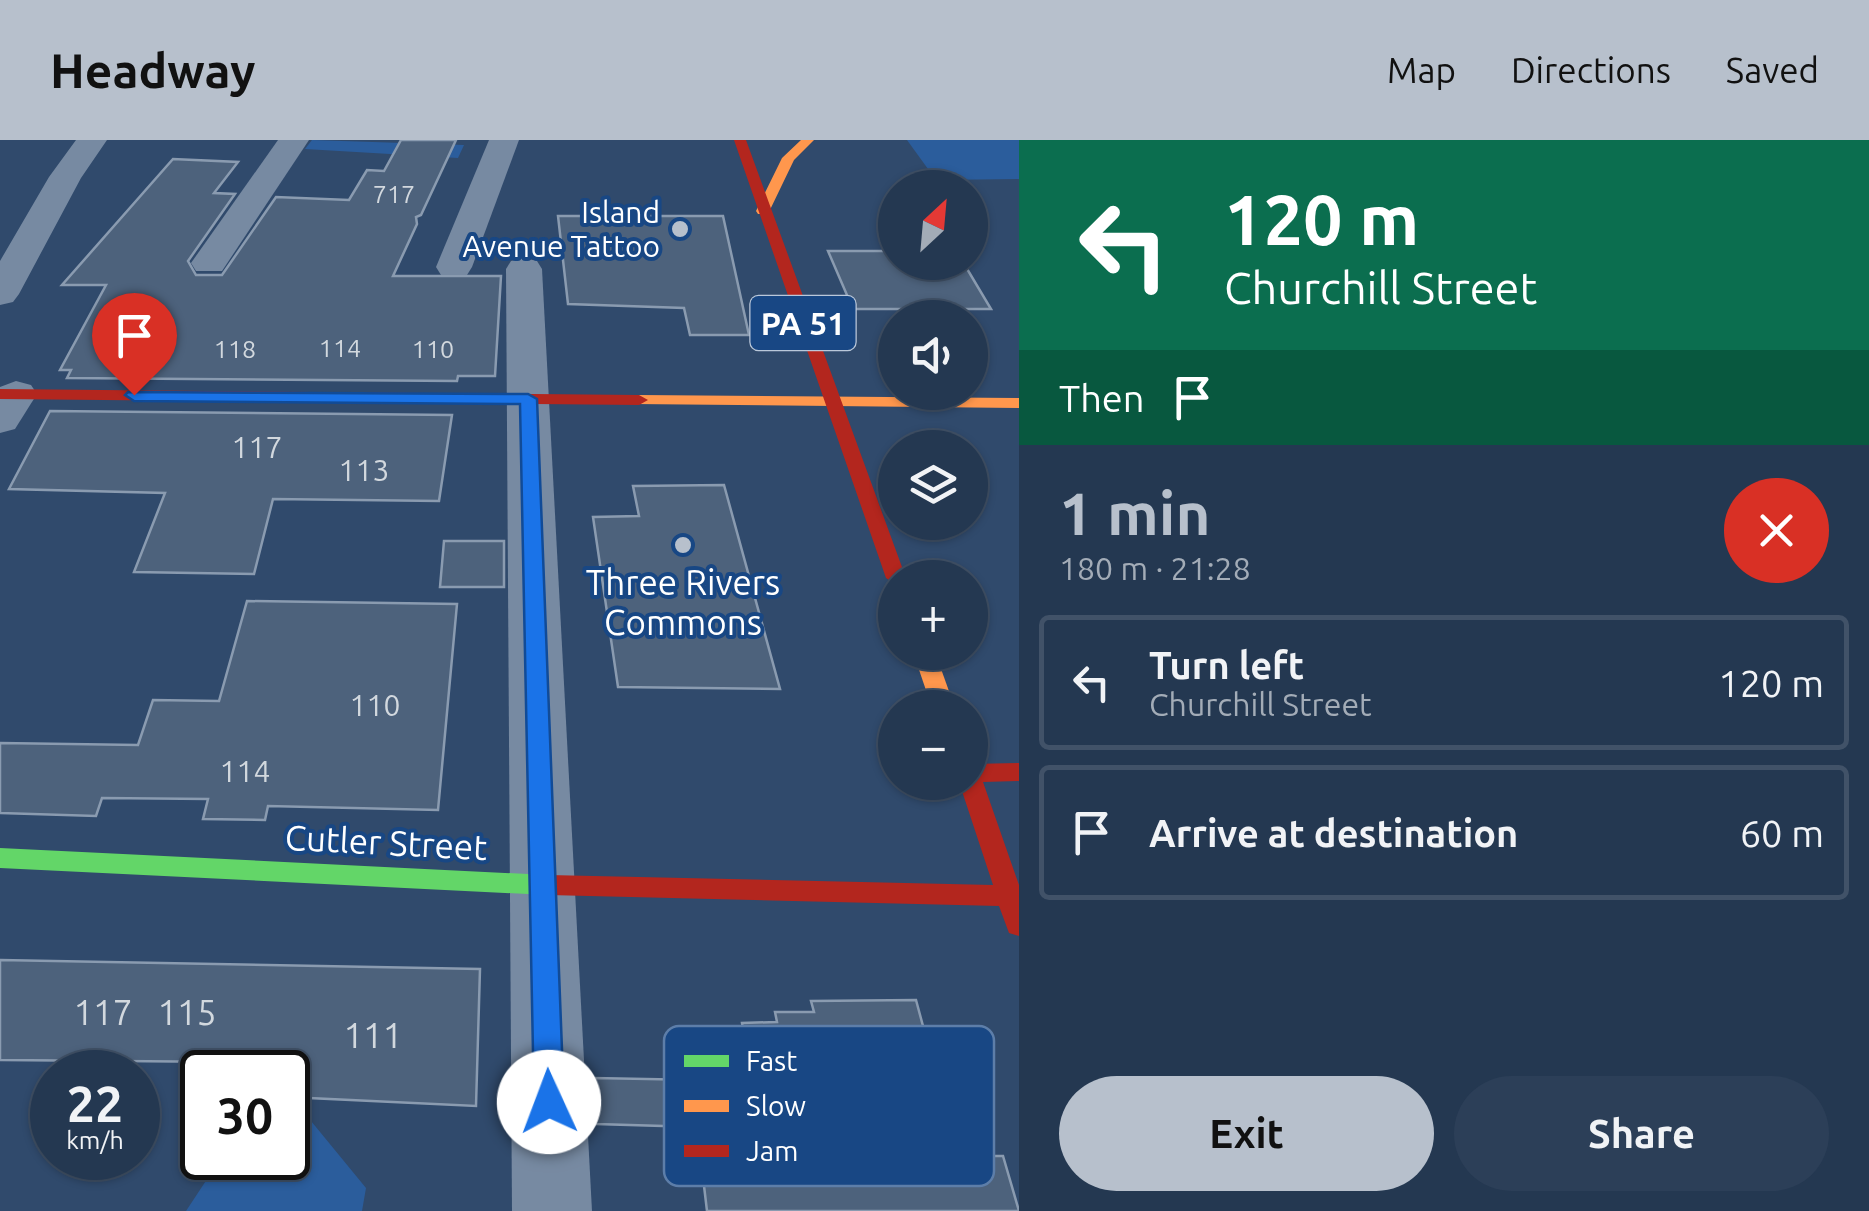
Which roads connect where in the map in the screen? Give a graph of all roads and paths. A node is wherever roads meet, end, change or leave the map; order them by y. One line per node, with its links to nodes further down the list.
1 (92, 140): 12 (street)
2 (294, 140): 9 (street)
3 (504, 140): 10 (street)
4 (740, 140): 7 (street, PA 51)
5 (808, 140): 8 (street)
6 (714, 142): 7 (street)
7 (748, 170): 8 (street, PA 51)
8 (763, 212): 15 (street, PA 51)
9 (209, 263)
10 (454, 267)
11 (524, 269): 13 (street)
12 (0, 294)
13 (528, 399): 14 (street); 15 (street); 22 (street)
14 (5, 403)
15 (832, 403): 16 (street); 17 (street, PA 51)
16 (1019, 403)
17 (889, 560)
18 (1019, 772): 19 (street)
19 (988, 775)
20 (978, 800): 23 (street)
21 (0, 858): 22 (street, Cutler Street)
22 (542, 886): 23 (street, Cutler Street); 25 (street)
23 (1008, 896): 24 (street)
24 (1019, 925)
25 (552, 1211)

